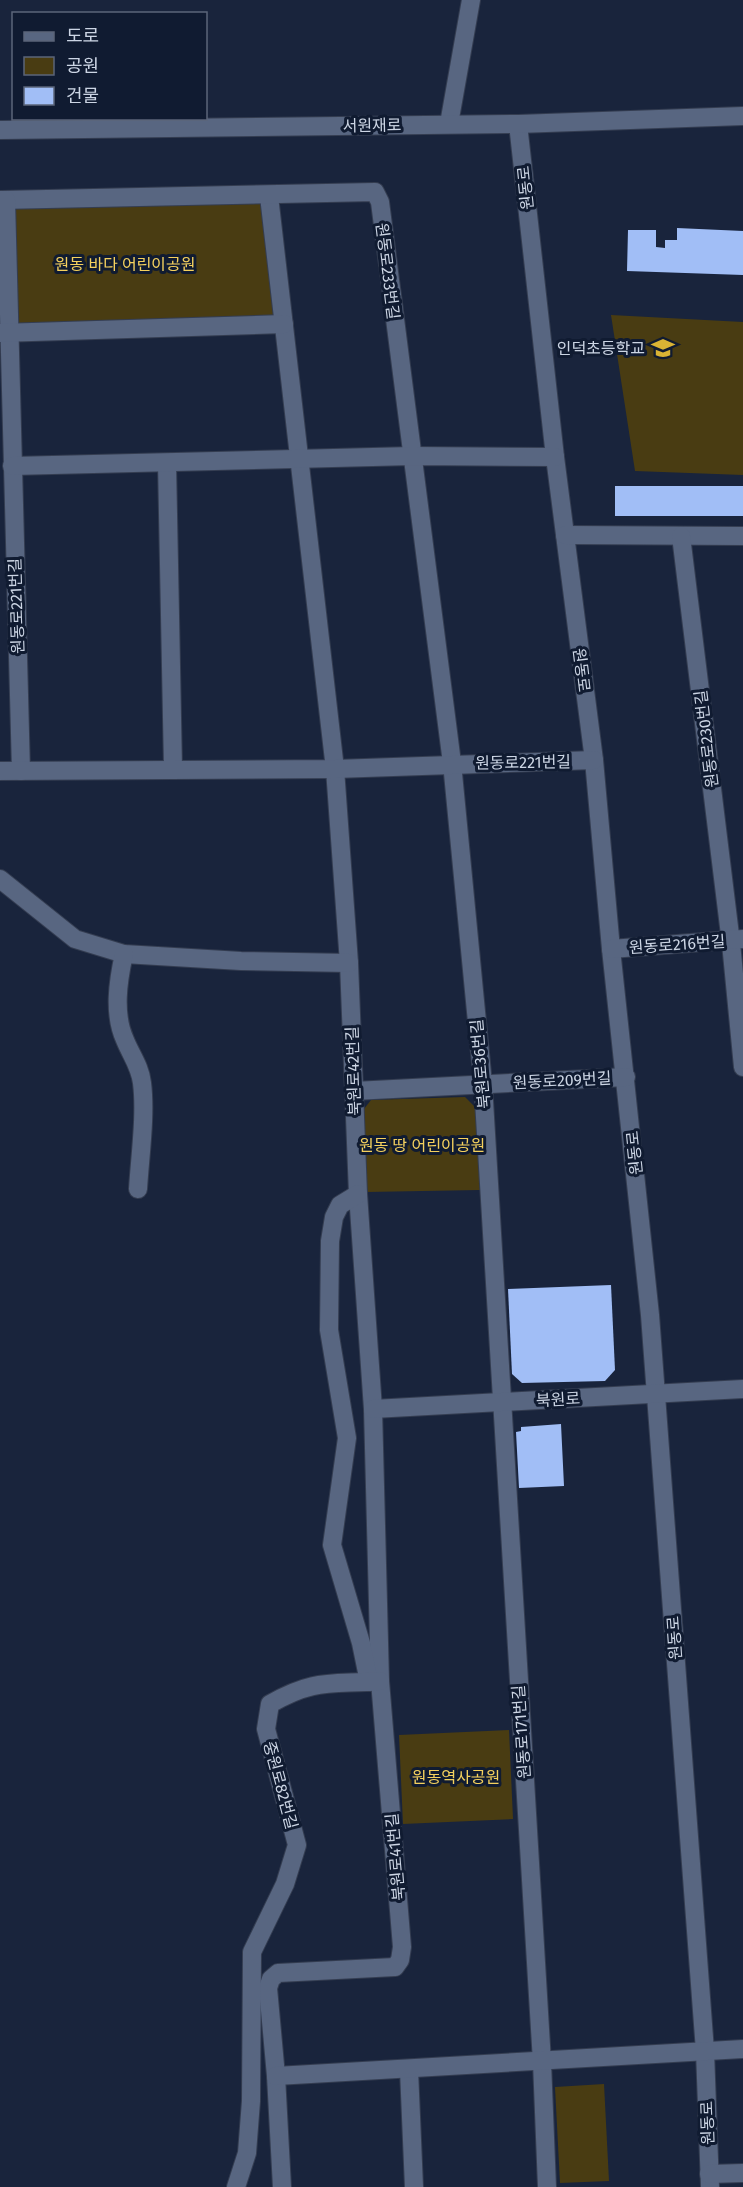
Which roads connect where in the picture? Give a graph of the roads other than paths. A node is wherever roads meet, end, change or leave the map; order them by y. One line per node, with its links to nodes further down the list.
1 (471, 0): 3 (street)
2 (743, 116): 4 (street, 서원재로)
3 (449, 124): 4 (street, 서원재로); 5 (street, 서원재로)
4 (518, 124): 11 (street, 원동로)
5 (0, 130)
6 (269, 196): 7 (street, 원동로233번길); 8 (street); 10 (street, 원동로233번길)
7 (3, 200): 9 (street, 원동로221번길)
8 (284, 324): 9 (street); 12 (street)
9 (4, 333): 14 (street, 원동로221번길)
10 (412, 456): 11 (street); 12 (street); 19 (street, 원동로221번길)
11 (555, 457): 15 (street, 원동로)
12 (300, 460): 13 (street); 21 (street)
13 (167, 463): 14 (street); 20 (street)
14 (12, 466): 23 (street, 원동로221번길)
15 (565, 535): 16 (street); 18 (street, 원동로)
16 (681, 536): 17 (street); 25 (street, 원동로230번길)
17 (743, 536)
18 (594, 760): 19 (street, 원동로221번길); 26 (street, 원동로)
19 (452, 763): 21 (street, 원동로221번길); 32 (street, 북원로36번길)
20 (173, 768): 21 (street, 원동로221번길); 23 (street, 원동로221번길)
21 (335, 769): 28 (street, 북원로42번길)
22 (0, 771): 23 (street, 원동로221번길)
23 (21, 771)
24 (3, 886): 27 (street)
25 (735, 941): 26 (street, 원동로216번길); 29 (street, 원동로216번길)
26 (611, 949): 31 (street, 원동로)
27 (124, 954): 28 (street); 34 (street)
28 (349, 963): 33 (street, 북원로42번길)
29 (742, 1049): 30 (street, 원동로216번길)
30 (743, 1067)
31 (626, 1077): 32 (street, 원동로209번길); 37 (street, 원동로)
32 (483, 1084): 33 (street, 원동로209번길); 38 (street, 북원로36번길)
33 (354, 1091): 35 (street, 북원로42번길)
34 (138, 1189)
35 (358, 1194): 39 (street, 북원로42번길); 40 (street)
36 (743, 1389): 37 (street, 북원로)
37 (656, 1394): 38 (street, 북원로); 42 (street, 원동로)
38 (501, 1402): 39 (street, 북원로); 43 (street, 원동로171번길)
39 (374, 1409): 40 (street, 북원로41번길)
40 (374, 1682): 45 (street, 북원로41번길); 48 (street, 중원로82번길)
41 (743, 2049): 42 (street)
42 (705, 2051): 43 (street); 47 (street, 원동로)
43 (542, 2062): 44 (street); 51 (street, 원동로171번길)
44 (409, 2070): 45 (street); 50 (street)
45 (276, 2076): 49 (street, 북원로41번길)
46 (743, 2173): 47 (street)
47 (709, 2181)
48 (236, 2187)
49 (282, 2187)
50 (414, 2187)
51 (547, 2187)

